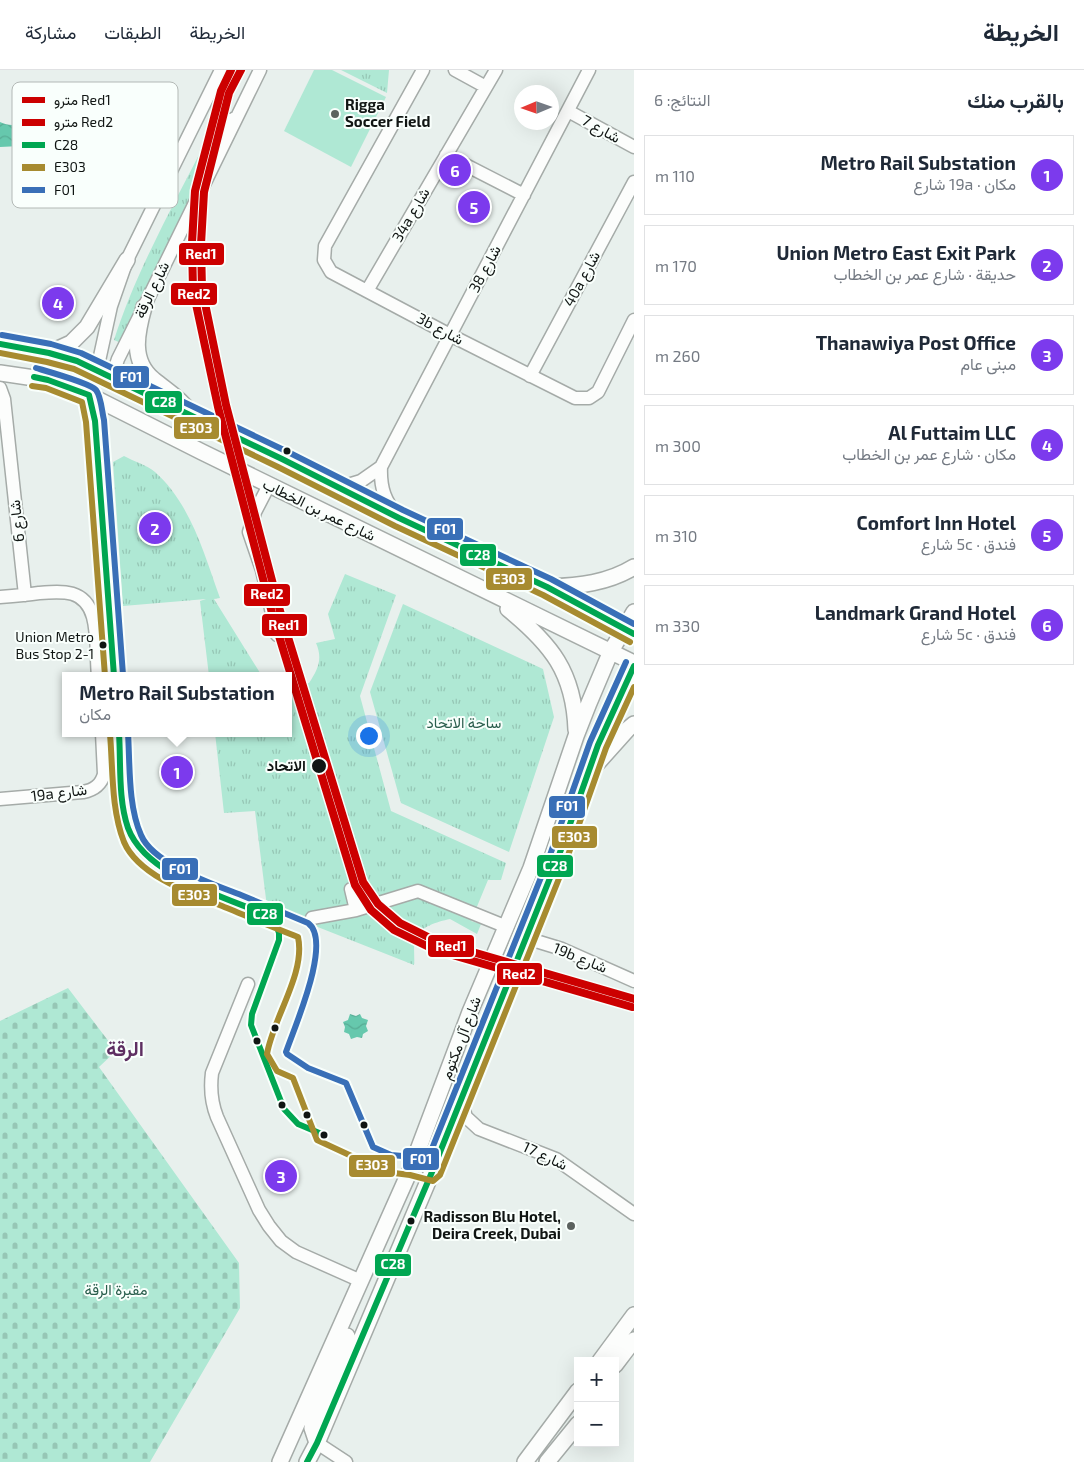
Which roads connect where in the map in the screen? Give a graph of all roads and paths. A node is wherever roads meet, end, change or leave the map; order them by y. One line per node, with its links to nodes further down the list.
1 (221, 70): 13 (street, شارع الرقة)
2 (235, 70): 10 (street)
3 (260, 70): 10 (street, شارع الرقة)
4 (423, 70): 18 (street, 3b شارع)
5 (455, 70): 8 (street)
6 (496, 70): 8 (street, 34a شارع)
7 (589, 70): 9 (street, شارع 38)
8 (486, 88): 12 (street, 34a شارع)
9 (568, 111): 11 (street, شارع 7); 15 (street, شارع 38)
10 (236, 118): 19 (street, شارع الرقة)
11 (634, 147)
12 (446, 155): 15 (street); 18 (street, 34a شارع)
13 (178, 157)
14 (634, 182): 26 (street, 40a شارع)
15 (524, 196): 21 (street, شارع 38)
16 (153, 208): 17 (street, شارع الرقة)
17 (127, 260): 23 (main road); 24 (street, شارع الرقة)
18 (367, 291): 21 (street, 3b شارع)
19 (144, 307): 27 (street, شارع الرقة); 31 (main road)
20 (634, 320): 26 (street, 3b شارع)
21 (450, 335): 26 (street, 3b شارع); 32 (street, شارع 38)
22 (0, 344): 23 (main road, شارع عمر بن الخطاب)
23 (48, 353): 24 (main road, شارع عمر بن الخطاب)
24 (97, 370): 27 (main road, شارع عمر بن الخطاب); 29 (main road)
25 (0, 373): 29 (main road, شارع عمر بن الخطاب)
26 (530, 376)
27 (112, 377): 30 (main road); 31 (main road, شارع عمر بن الخطاب)
28 (0, 388): 39 (street, شارع 6)
29 (89, 395): 30 (main road, شارع عمر بن الخطاب)
30 (107, 404): 33 (main road, شارع عمر بن الخطاب)
31 (194, 418): 34 (main road, شارع عمر بن الخطاب)
32 (381, 467): 34 (street, شارع 38); 35 (street)
33 (269, 485): 38 (main road, شارع عمر بن الخطاب); 43 (street)
34 (338, 488): 35 (main road, شارع عمر بن الخطاب)
35 (399, 518): 37 (main road, شارع عمر بن الخطاب)
36 (634, 568): 37 (main road)
37 (547, 587): 42 (main road, شارع عمر بن الخطاب)
38 (490, 594): 44 (main road, شارع عمر بن الخطاب); 48 (main road)
39 (25, 595): 40 (street); 46 (street)
40 (0, 597)
41 (634, 612): 42 (main road, شارع آل مكتوم)
42 (629, 631): 44 (main road, شارع آل مكتوم)
43 (277, 635)
44 (612, 651): 45 (main road, شارع عمر بن الخطاب); 48 (main road, شارع آل مكتوم)
45 (634, 665): 50 (main road, شارع آل مكتوم)
46 (98, 672)
47 (634, 724): 50 (main road)
48 (576, 736): 55 (main road, شارع آل مكتوم)
49 (102, 737): 51 (street, 19a شارع)
50 (586, 777): 56 (main road, شارع آل مكتوم)
51 (0, 799)
52 (352, 889): 53 (street)
53 (356, 910): 54 (street); 55 (street)
54 (312, 918)
55 (507, 927): 60 (main road, شارع آل مكتوم)
56 (526, 938): 57 (street, 19b شارع); 59 (main road, شارع آل مكتوم)
57 (634, 981)
58 (248, 984): 63 (street)
59 (461, 1100): 61 (main road, شارع آل مكتوم); 62 (street, شارع 17)
60 (412, 1166): 61 (main road); 63 (main road, شارع آل مكتوم)
61 (432, 1172): 72 (main road, شارع آل مكتوم)
62 (634, 1214)
63 (362, 1281): 72 (main road); 73 (main road, شارع آل مكتوم)
64 (634, 1315): 67 (main road)
65 (634, 1340): 68 (main road)
66 (634, 1352): 69 (main road)
67 (603, 1357)
68 (619, 1360)
69 (619, 1371)
70 (574, 1396): 76 (main road)
71 (574, 1429): 77 (main road)
72 (317, 1442): 74 (main road, شارع آل مكتوم); 75 (street)
73 (280, 1462)
74 (307, 1462)
75 (346, 1462)
76 (525, 1462)
77 (548, 1462)

